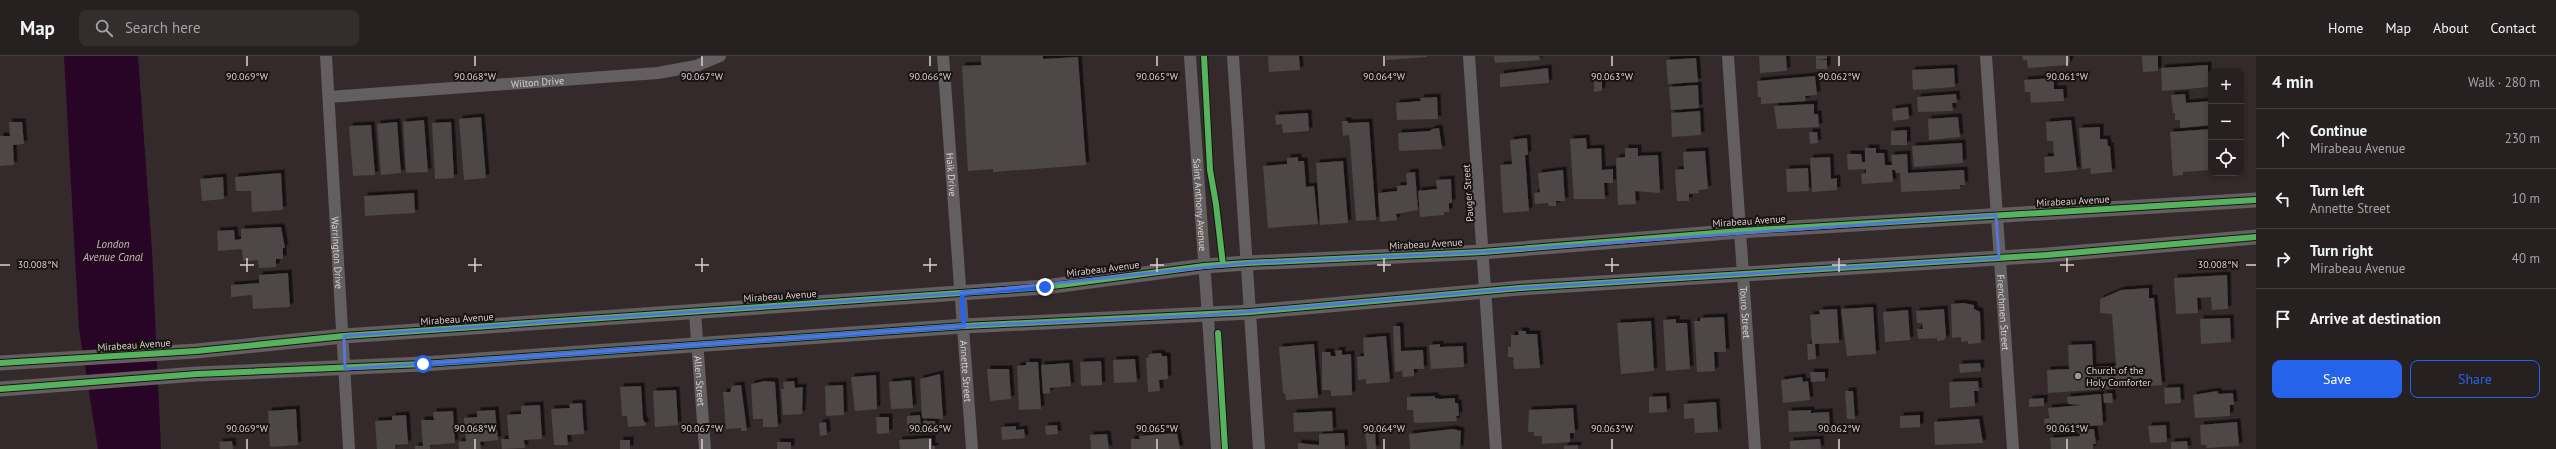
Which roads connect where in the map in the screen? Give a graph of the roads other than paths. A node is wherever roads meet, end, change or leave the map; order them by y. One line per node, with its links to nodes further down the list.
1 (326, 56): 9 (street, Warrington Drive)
2 (720, 56): 9 (street, Wilton Drive)
3 (944, 56): 20 (street, Haik Drive)
4 (1190, 56): 17 (street, Saint Anthony Avenue)
5 (1233, 56): 16 (street)
6 (1469, 56): 14 (street, Pauger Street)
7 (1728, 56): 12 (street, Touro Street)
8 (1986, 56): 11 (street, Frenchmen Street)
9 (329, 97): 25 (street, Warrington Drive)
10 (2256, 200): 11 (street, Mirabeau Avenue)
11 (1996, 215): 12 (street, Mirabeau Avenue); 15 (street, Frenchmen Street)
12 (1740, 231): 14 (street, Mirabeau Avenue); 18 (street, Touro Street)
13 (2256, 236): 15 (street)
14 (1482, 252): 16 (street, Mirabeau Avenue); 19 (street, Pauger Street)
15 (1999, 258): 18 (street); 37 (street, Frenchmen Street)
16 (1247, 263): 17 (street, Mirabeau Avenue); 21 (street)
17 (1204, 266): 20 (street, Mirabeau Avenue); 23 (street, Saint Anthony Avenue)
18 (1743, 273): 19 (street); 36 (street, Touro Street)
19 (1485, 291): 21 (street); 35 (street, Pauger Street)
20 (962, 293): 22 (street, Mirabeau Avenue); 24 (street, Annette Street)
21 (1250, 312): 23 (street); 34 (street)
22 (695, 313): 25 (street, Mirabeau Avenue); 26 (street, Allen Street)
23 (1208, 315): 24 (street); 33 (street, Saint Anthony Avenue)
24 (964, 326): 26 (street); 32 (street, Annette Street)
25 (344, 336): 27 (street, Mirabeau Avenue); 28 (street, Warrington Drive)
26 (698, 346): 28 (street); 31 (street, Allen Street)
27 (0, 363)
28 (345, 369): 29 (street); 30 (street, Warrington Drive)
29 (0, 389)
30 (349, 449)
31 (705, 449)
32 (972, 449)
33 (1217, 449)
34 (1259, 449)
35 (1496, 449)
36 (1755, 449)
37 (2013, 449)

